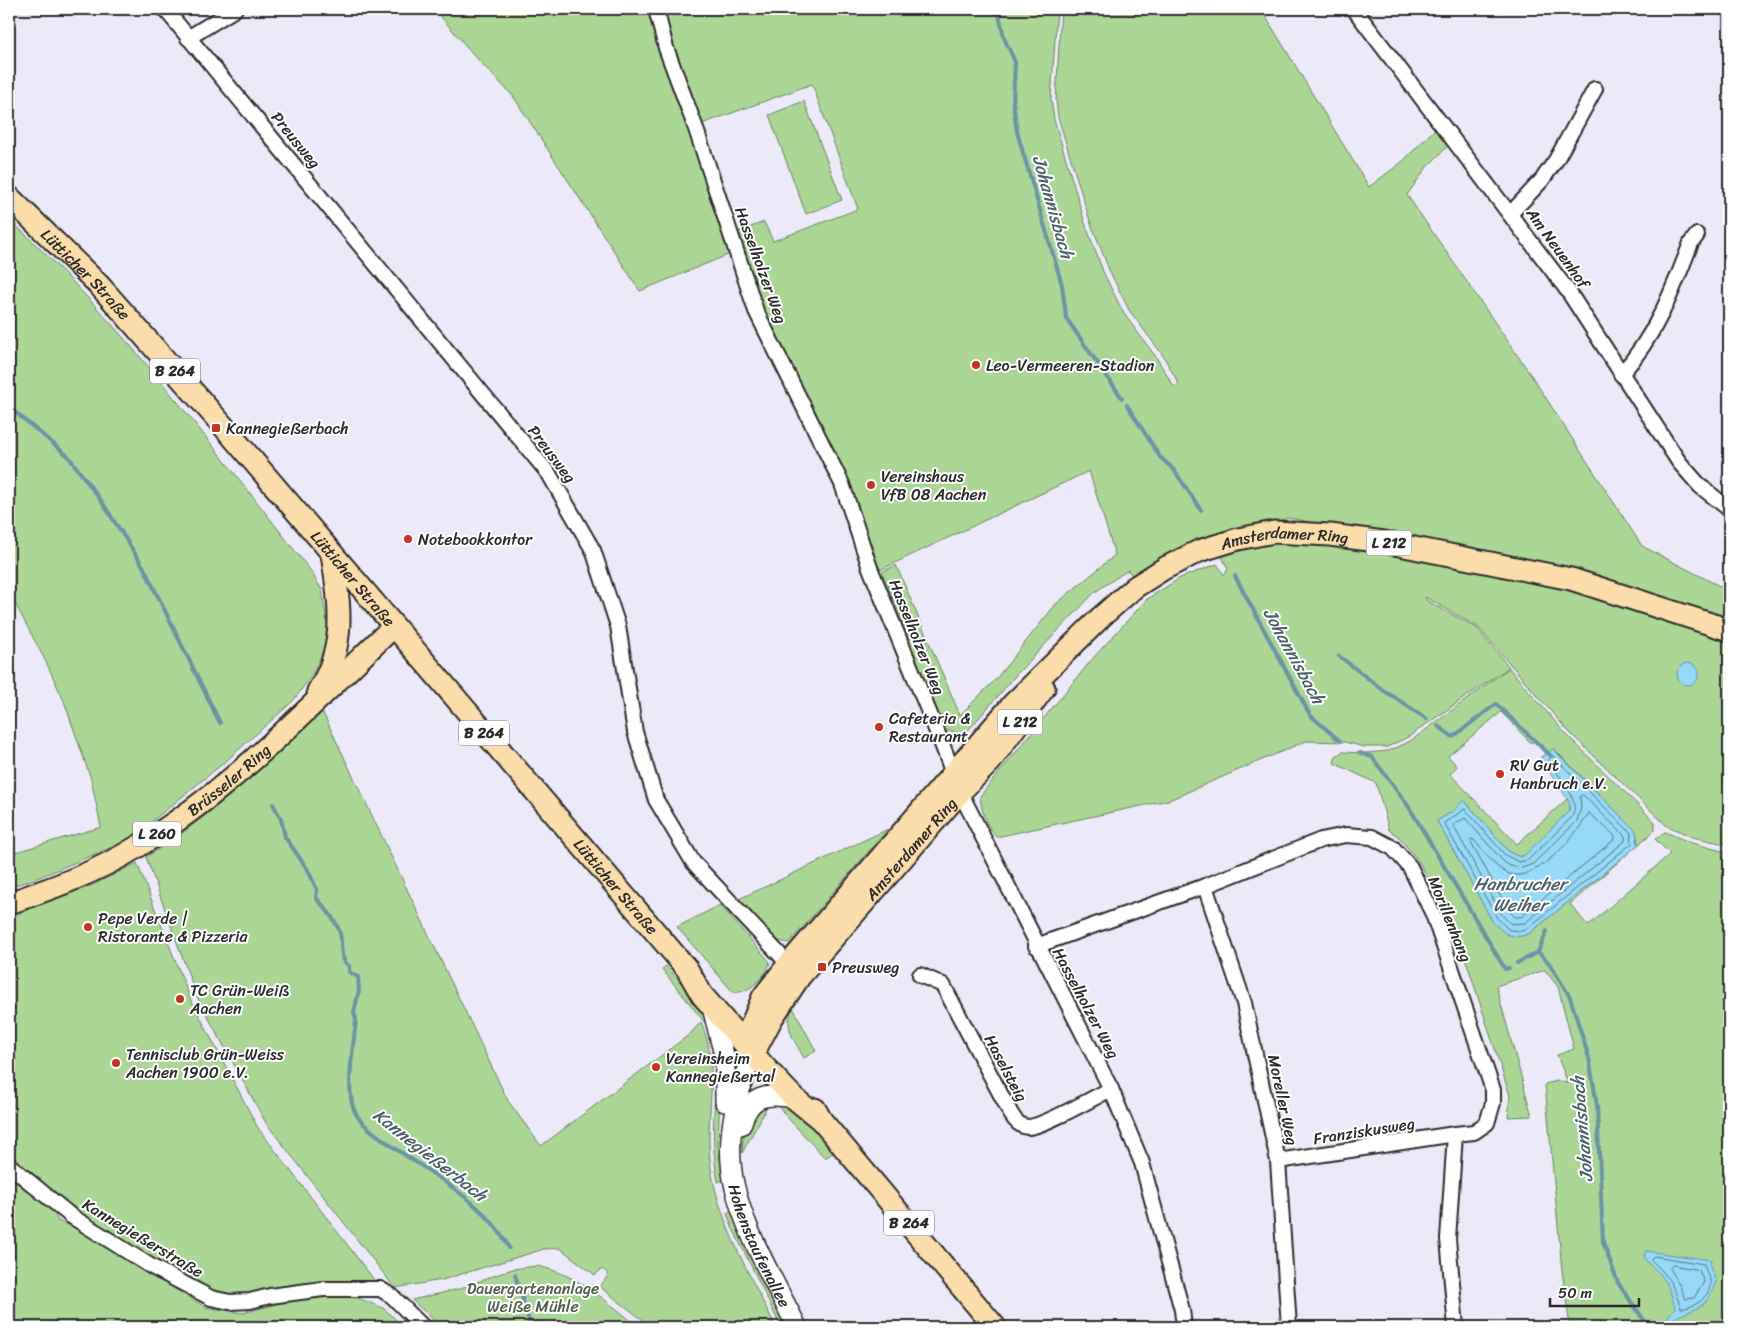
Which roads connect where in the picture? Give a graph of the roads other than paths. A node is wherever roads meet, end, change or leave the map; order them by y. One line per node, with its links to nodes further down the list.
1 (166, 9): 5 (street, Preusweg)
2 (235, 9): 5 (street)
3 (656, 9): 16 (street, Hasselholzer Weg)
4 (1359, 11): 8 (street, Am Neuenhof)
5 (188, 38): 21 (street, Preusweg)
6 (1595, 89): 8 (street)
7 (9, 197): 12 (main road, Lütticher Straße / B 264)
8 (1511, 213): 10 (street, Am Neuenhof)
9 (1696, 235): 10 (street)
10 (1621, 374): 11 (street, Am Neuenhof)
11 (1729, 510)
12 (332, 554): 13 (main road, Lütticher Straße / B 264); 15 (main road)
13 (393, 627): 15 (main road, Brüsseler Ring / L 260); 20 (main road, Lütticher Straße / B 264)
14 (1729, 630): 16 (main road, Amsterdamer Ring / L 212)
15 (305, 711): 18 (main road, Brüsseler Ring / L 260)
16 (956, 783): 19 (street, Hasselholzer Weg); 21 (main road, Amsterdamer Ring / L 212)
17 (1205, 886): 19 (street, Morillenhang); 29 (street, Morillenhang); 31 (street, Moreller Weg)
18 (9, 903)
19 (1036, 946): 25 (street, Hasselholzer Weg)
20 (687, 969): 23 (main road, Lütticher Straße / B 264); 24 (main road, Lütticher Straße / B 264)
21 (794, 971): 24 (main road, Amsterdamer Ring / L 212)
22 (920, 975): 25 (street, Haselsteig)
23 (712, 1006): 24 (main road, Lütticher Straße / B 264); 27 (main road)
24 (752, 1042): 26 (main road, Lütticher Straße / B 264); 27 (main road, Hohenstaufenallee); 28 (main road, Lütticher Straße / B 264); 30 (main road, Hohenstaufenallee)
25 (1111, 1089): 36 (street, Hasselholzer Weg)
26 (794, 1098): 28 (main road, Lütticher Straße / B 264); 30 (main road)
27 (725, 1102): 30 (main road, Hohenstaufenallee)
28 (821, 1120): 35 (main road, Lütticher Straße / B 264)
29 (1455, 1134): 31 (street, Franziskusweg); 38 (street)
30 (731, 1157): 34 (main road, Hohenstaufenallee)
31 (1278, 1161): 37 (street, Moreller Weg)
32 (9, 1165): 33 (street, Kannegießerstraße)
33 (423, 1327)
34 (797, 1327)
35 (995, 1327)
36 (1184, 1327)
37 (1289, 1327)
38 (1456, 1327)

